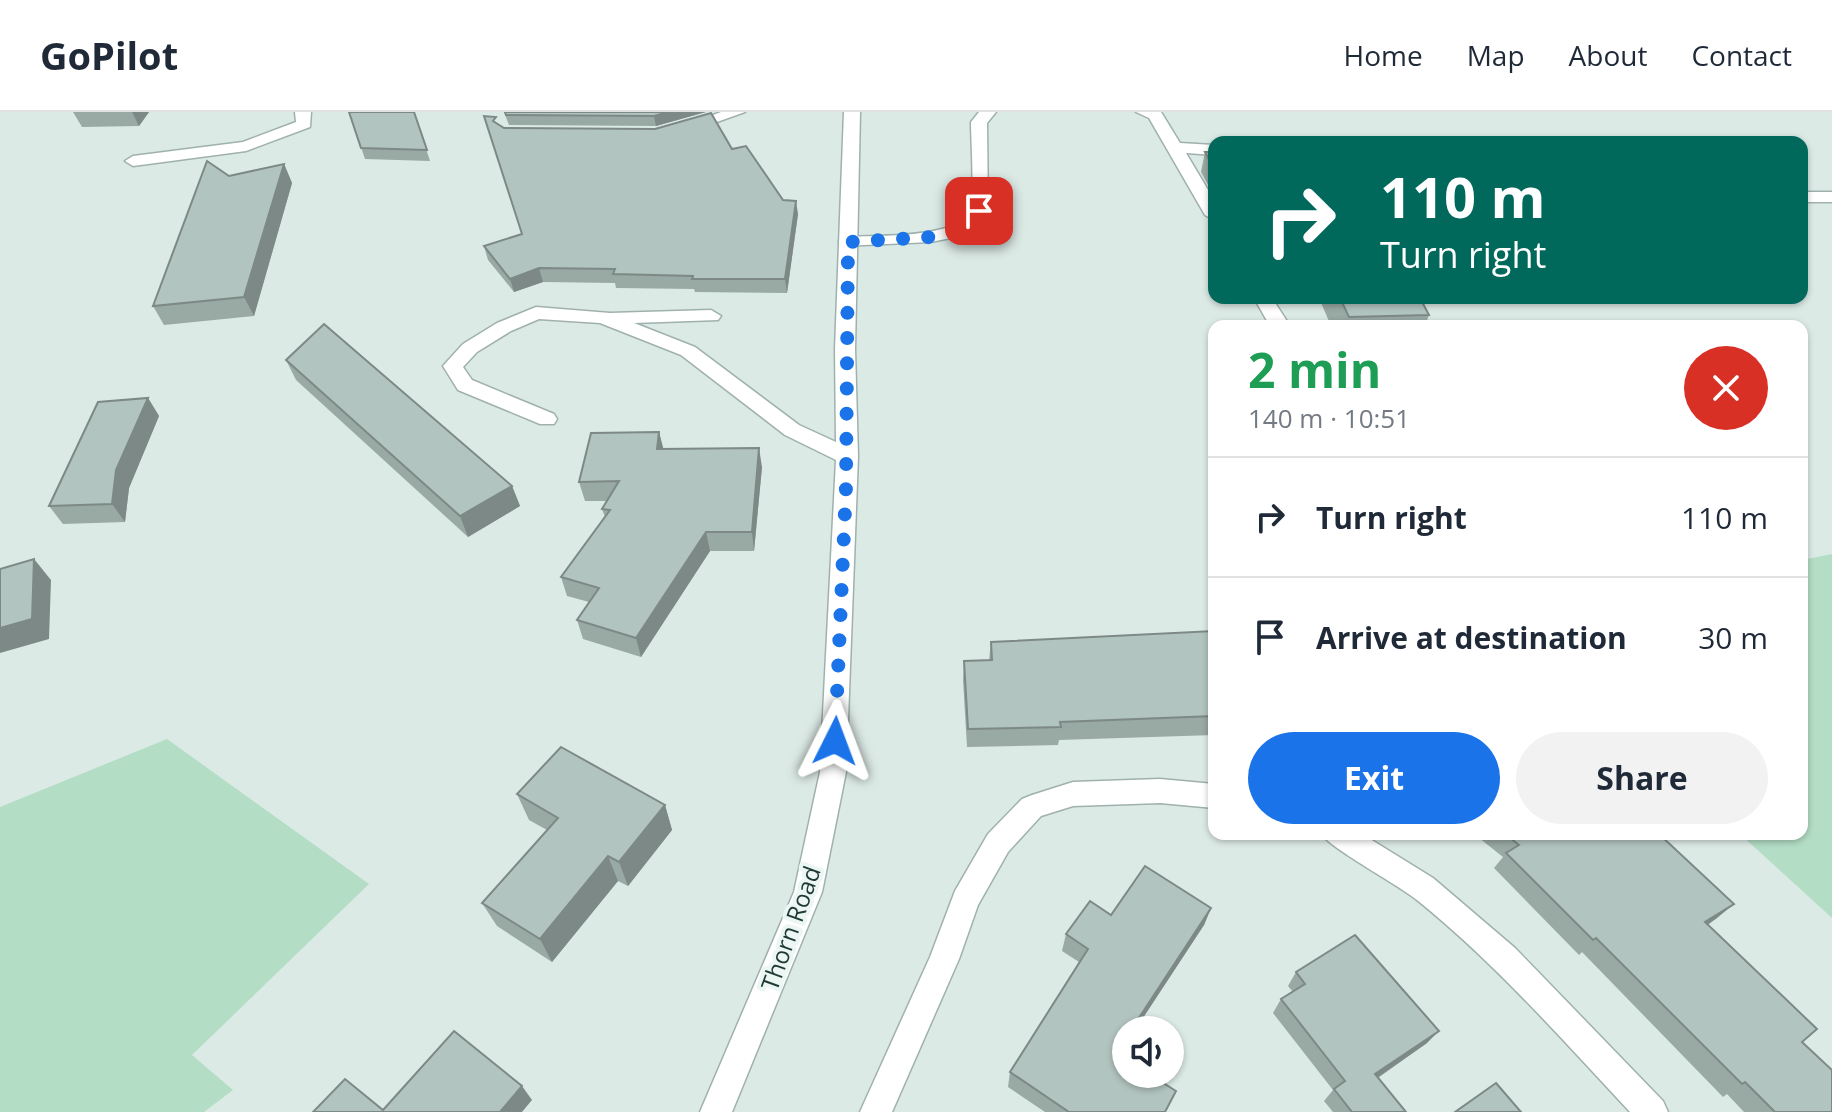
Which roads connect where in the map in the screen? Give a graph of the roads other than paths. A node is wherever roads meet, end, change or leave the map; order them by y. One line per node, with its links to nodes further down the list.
1 (303, 112): 9 (street)
2 (737, 112): 6 (street)
3 (852, 112): 13 (street, Thorn Road)
4 (988, 112): 13 (street)
5 (1144, 112): 7 (street)
6 (668, 132)
7 (1177, 148): 8 (street); 12 (street)
8 (1208, 150)
9 (133, 161)
10 (1808, 197): 11 (street)
11 (1832, 197)
12 (1208, 204)
13 (848, 242): 17 (street, Thorn Road)
14 (711, 316): 15 (street)
15 (603, 317): 16 (street); 17 (street)
16 (547, 419)
17 (847, 456): 20 (street, Thorn Road)
18 (1208, 795): 21 (street)
19 (1348, 840): 22 (street)
20 (716, 1112)
21 (876, 1112)
22 (1652, 1112)

